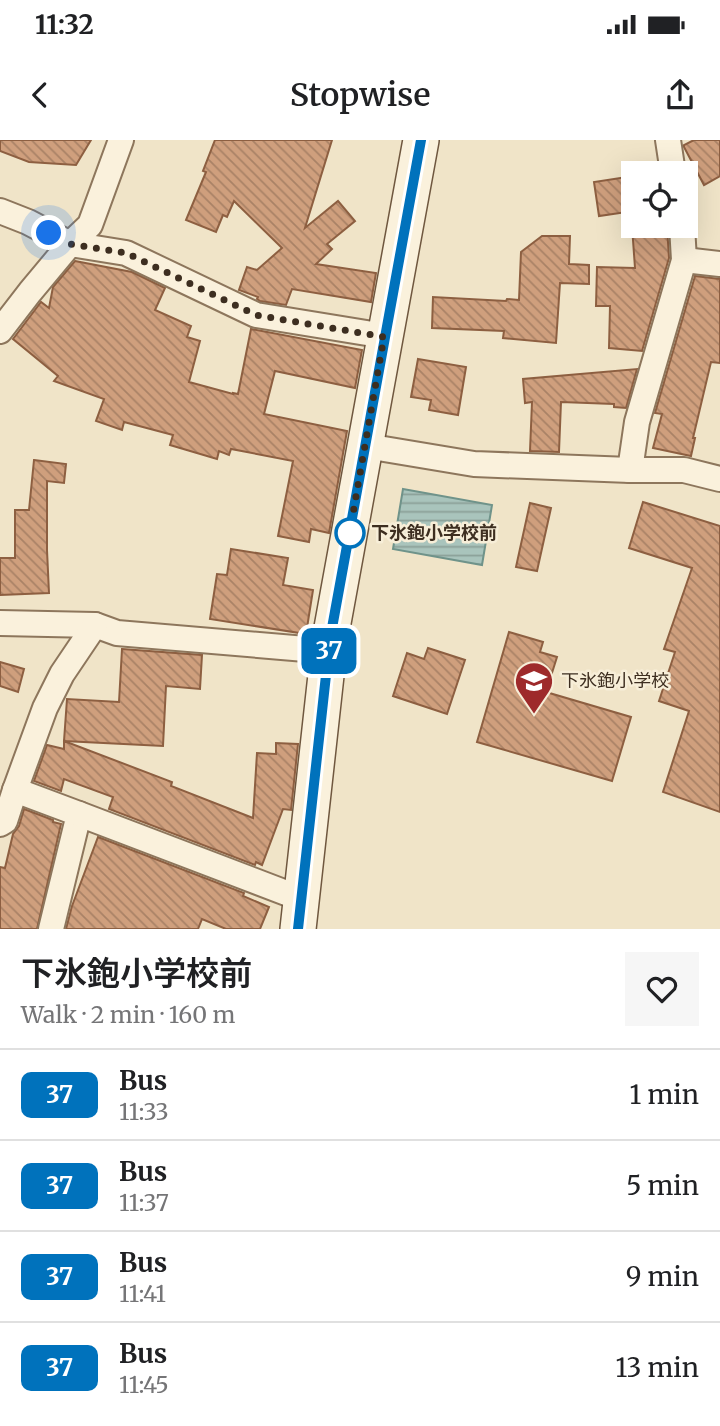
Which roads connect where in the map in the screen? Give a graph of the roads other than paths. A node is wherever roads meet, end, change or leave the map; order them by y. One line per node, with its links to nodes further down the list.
1 (121, 140): 7 (street)
2 (421, 140): 11 (street)
3 (668, 140): 4 (street)
4 (671, 161)
5 (0, 211): 7 (street)
6 (682, 238): 8 (street)
7 (70, 244): 10 (street); 11 (street)
8 (684, 260): 9 (street); 13 (street)
9 (720, 264)
10 (0, 331)
11 (384, 337): 12 (street)
12 (366, 446): 13 (street); 17 (street)
13 (630, 470): 14 (street)
14 (720, 479)
15 (0, 623): 16 (street)
16 (95, 625): 17 (street); 18 (street)
17 (329, 651): 21 (street)
18 (15, 790): 19 (street); 20 (street)
19 (79, 814): 21 (street); 22 (street)
20 (0, 824)
21 (300, 914)
22 (51, 929)

